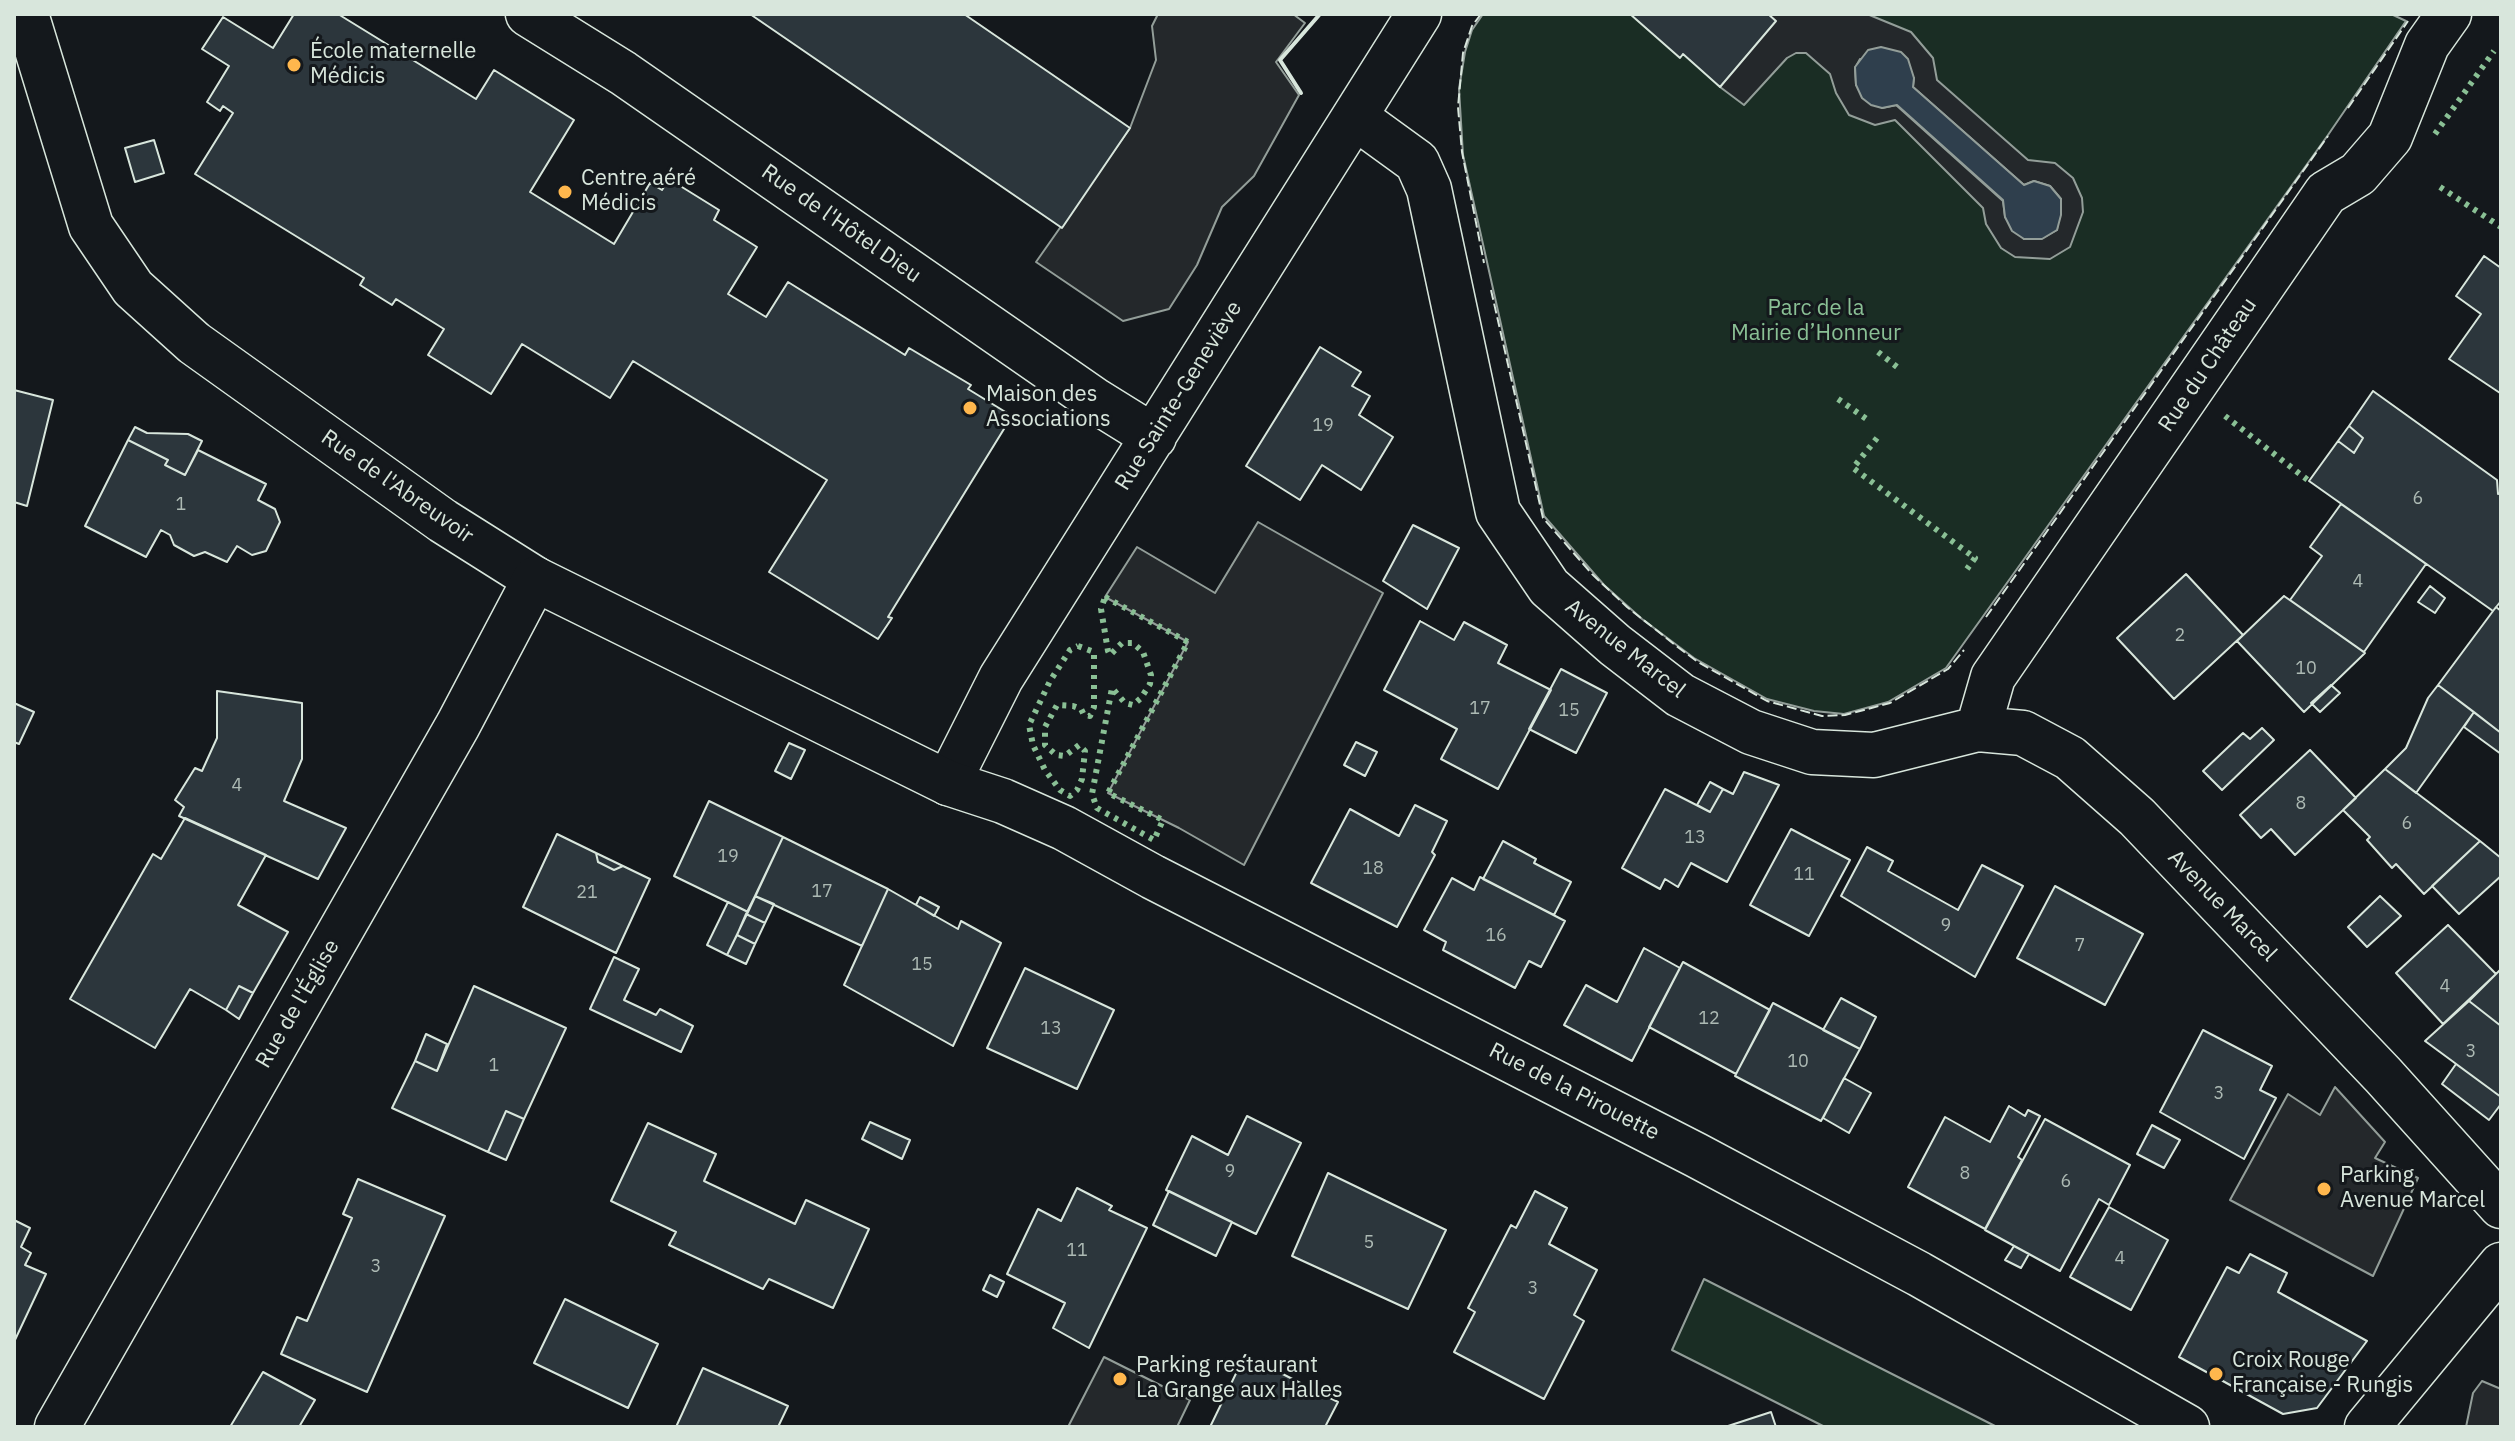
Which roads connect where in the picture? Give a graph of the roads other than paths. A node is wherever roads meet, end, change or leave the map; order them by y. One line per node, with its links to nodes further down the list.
1 (26, 14): 7 (street, Rue de l'Abreuvoir)
2 (528, 14): 6 (street, Rue de l'Hôtel Dieu)
3 (1419, 14): 5 (street, Rue Sainte-Geneviève)
4 (2449, 14): 8 (street, Rue du Château)
5 (1355, 117): 6 (street, Rue Sainte-Geneviève); 8 (street, Avenue Marcel)
6 (1154, 437): 9 (street, Rue Sainte-Geneviève)
7 (535, 579): 9 (street, Rue de l'Abreuvoir); 12 (street, Rue de l'Église)
8 (1978, 729): 10 (street, Avenue Marcel)
9 (948, 783): 13 (street, Rue de la Pirouette)
10 (2501, 1206)
11 (2501, 1265): 14 (street)
12 (57, 1427)
13 (2187, 1427)
14 (2367, 1427)

